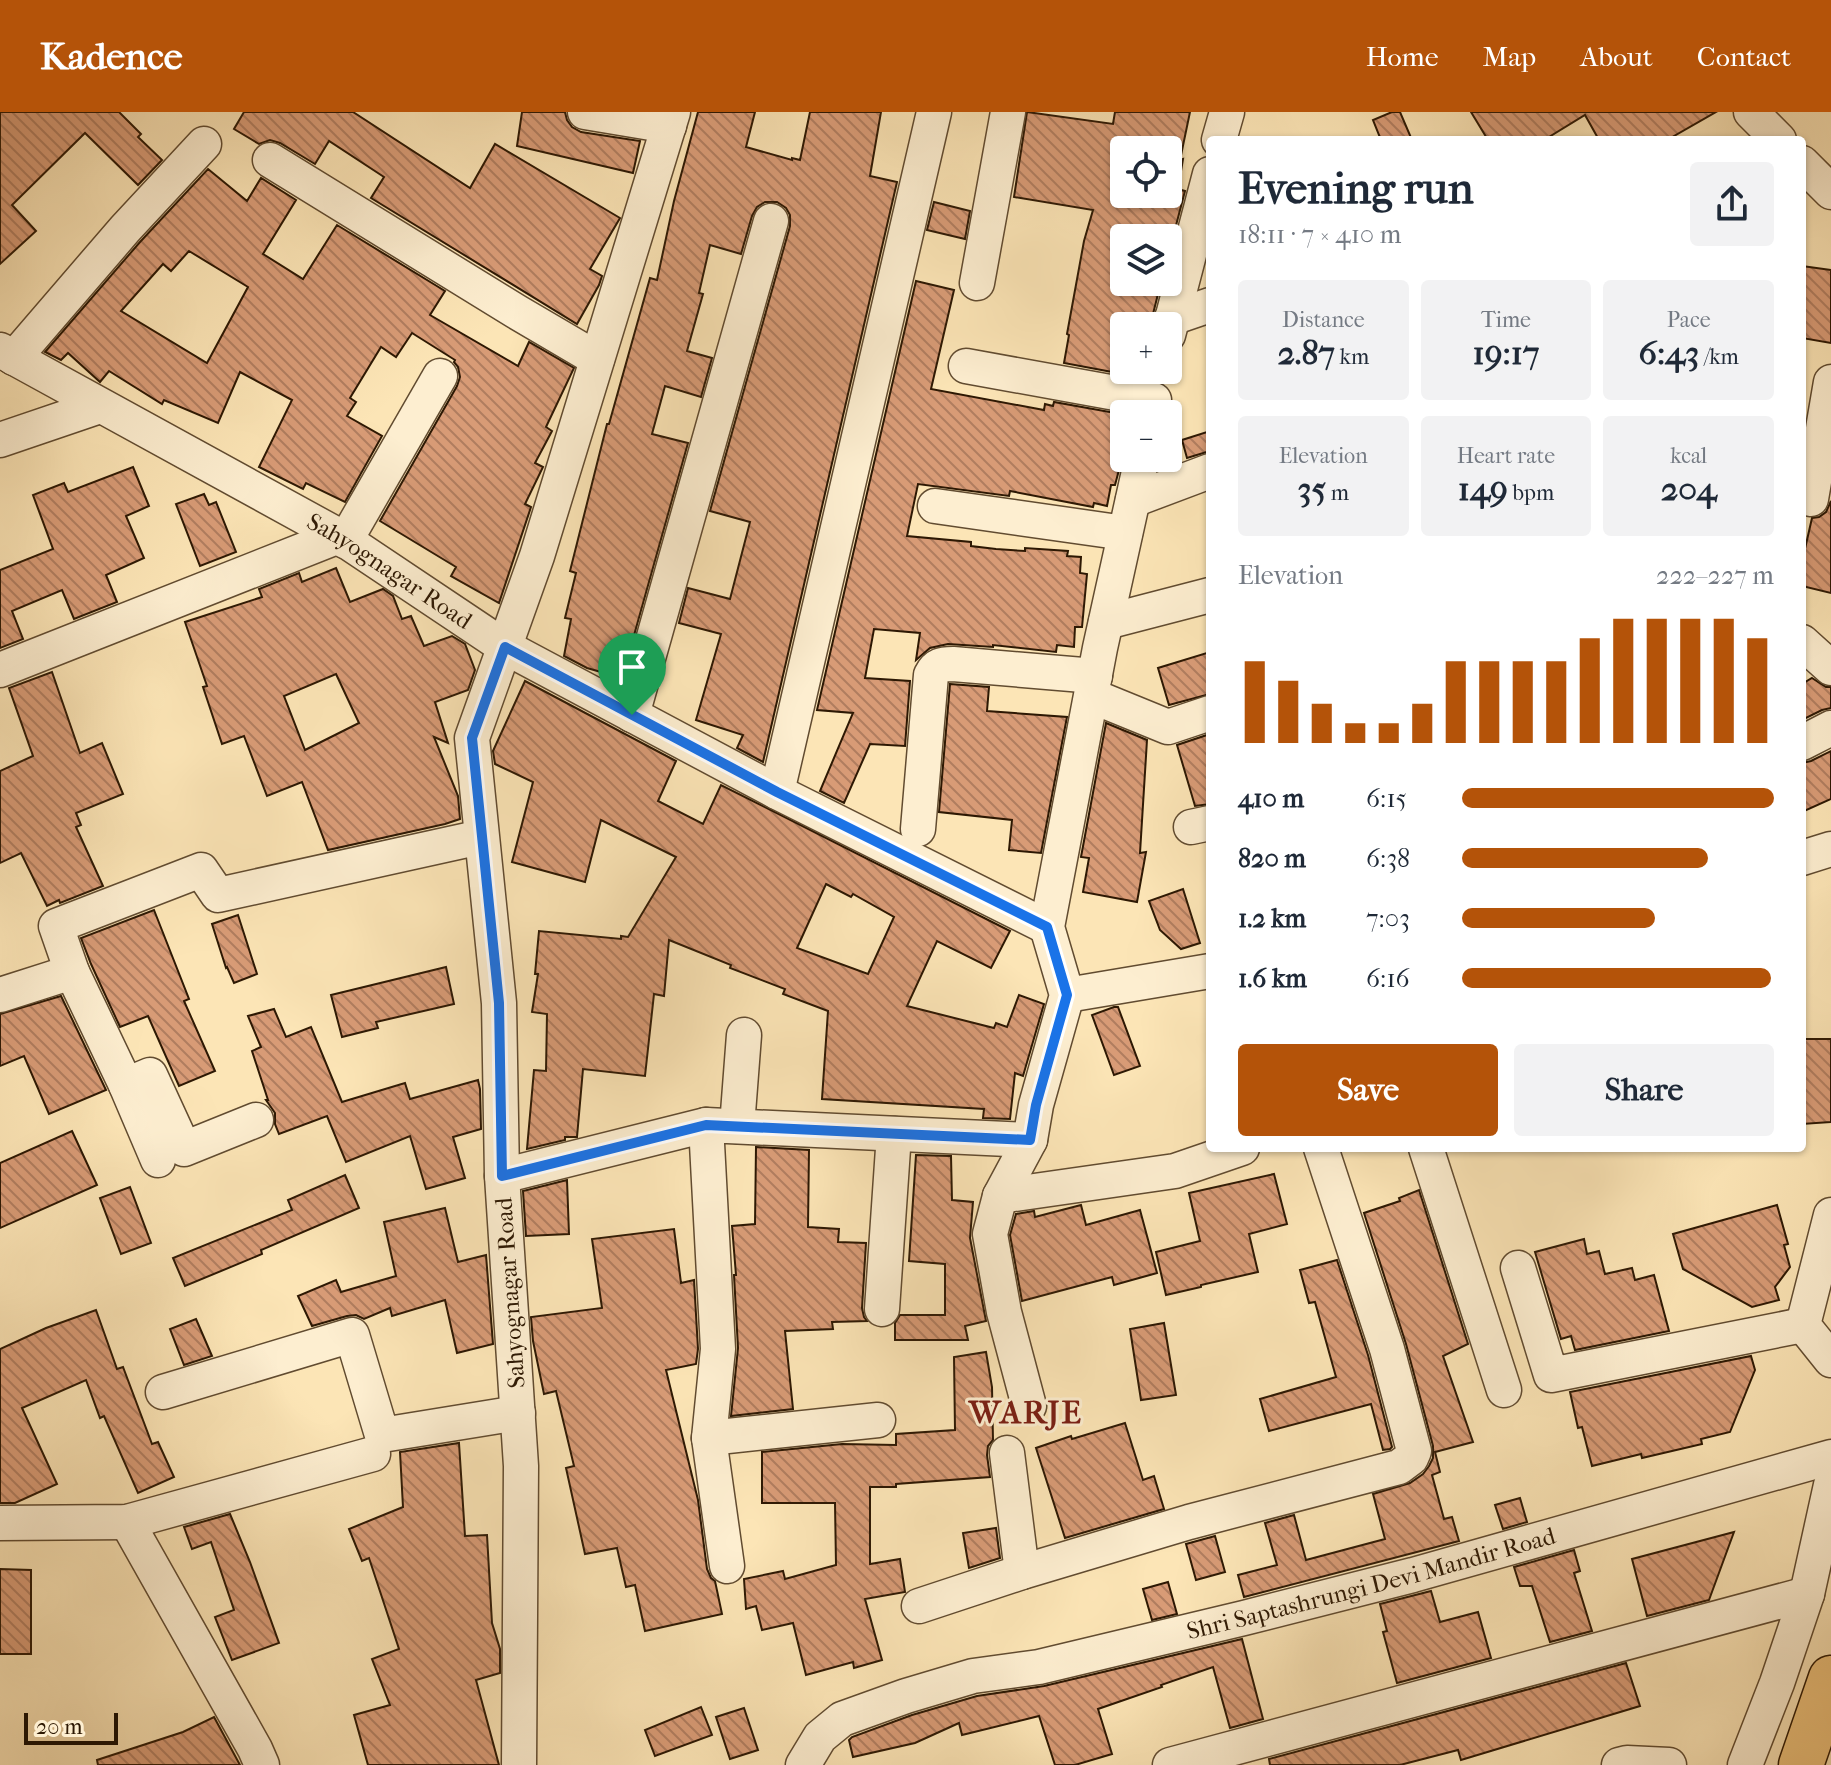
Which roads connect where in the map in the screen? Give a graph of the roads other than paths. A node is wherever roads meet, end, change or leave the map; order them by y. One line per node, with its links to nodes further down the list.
1 (585, 112): 6 (street)
2 (934, 112): 45 (street)
3 (1008, 112): 15 (street)
4 (1227, 112): 7 (street)
5 (1751, 112): 8 (street)
6 (671, 119): 20 (street)
7 (1220, 136)
8 (1775, 136)
9 (204, 144): 19 (street)
10 (270, 160): 20 (street)
11 (1806, 167): 13 (street)
12 (1206, 189): 17 (street)
13 (1831, 192)
14 (771, 221): 42 (street)
15 (977, 283)
16 (1206, 307): 18 (street)
17 (1174, 312)
18 (1182, 320)
19 (7, 354): 25 (street, Sahyognagar Road)
20 (597, 359): 37 (street)
21 (966, 366): 24 (street)
22 (440, 376): 33 (street)
23 (1831, 382): 29 (street)
24 (1155, 395)
25 (100, 406): 26 (street); 33 (street, Sahyognagar Road)
26 (0, 440)
27 (1139, 472): 30 (street)
28 (1206, 473): 30 (street)
29 (1811, 499)
30 (1133, 500): 32 (street)
31 (935, 506): 32 (street)
32 (1125, 533): 35 (street)
33 (342, 538): 37 (street, Sahyognagar Road); 39 (street)
34 (1206, 596): 35 (street)
35 (1106, 622): 40 (street)
36 (1806, 646): 38 (street)
37 (505, 647): 42 (street); 47 (street, Sahyognagar Road)
38 (1831, 668)
39 (0, 670)
40 (1093, 686): 41 (street); 46 (street); 50 (street)
41 (1206, 714)
42 (632, 715): 45 (street)
43 (1831, 728): 44 (street)
44 (1806, 741)
45 (777, 792): 50 (street)
46 (918, 829)
47 (481, 837): 51 (street); 65 (street, Sahyognagar Road)
48 (1831, 849): 49 (street)
49 (1806, 857)
50 (1047, 927): 54 (street)
51 (72, 972): 53 (street); 56 (street)
52 (1206, 972): 54 (street)
53 (0, 995)
54 (1067, 995): 60 (street)
55 (744, 1035): 58 (street)
56 (126, 1085): 57 (street); 64 (street)
57 (256, 1120)
58 (722, 1125): 59 (street); 65 (street); 77 (street)
59 (894, 1134): 60 (street); 69 (street)
60 (1030, 1140): 66 (street)
61 (1230, 1152): 66 (street)
62 (1322, 1152): 85 (street)
63 (1427, 1152): 72 (street)
64 (158, 1160)
65 (502, 1176): 75 (street, Sahyognagar Road)
66 (1000, 1196): 74 (street)
67 (1831, 1215): 70 (street)
68 (1518, 1268): 70 (street)
69 (882, 1309)
70 (1803, 1325): 71 (street)
71 (1831, 1360)
72 (1504, 1390)
73 (163, 1392): 75 (street)
74 (1029, 1406)
75 (518, 1413): 90 (street, Sahyognagar Road)
76 (878, 1420): 77 (street)
77 (709, 1438): 84 (street)
78 (1007, 1453): 85 (street)
79 (373, 1454): 82 (street)
80 (1831, 1457): 91 (street, Shri Saptashrungi Devi Mandir Road)
81 (1831, 1485): 86 (street)
82 (127, 1522): 83 (street); 89 (street)
83 (0, 1523)
84 (727, 1566)
85 (1022, 1572): 87 (street)
86 (1807, 1594): 92 (street); 95 (street)
87 (919, 1606)
88 (1831, 1678): 96 (highway)
89 (262, 1765)
90 (519, 1765)
91 (803, 1765)
92 (1170, 1765)
93 (1619, 1765): 94 (street)
94 (1669, 1765)
95 (1745, 1765)
96 (1801, 1765)

